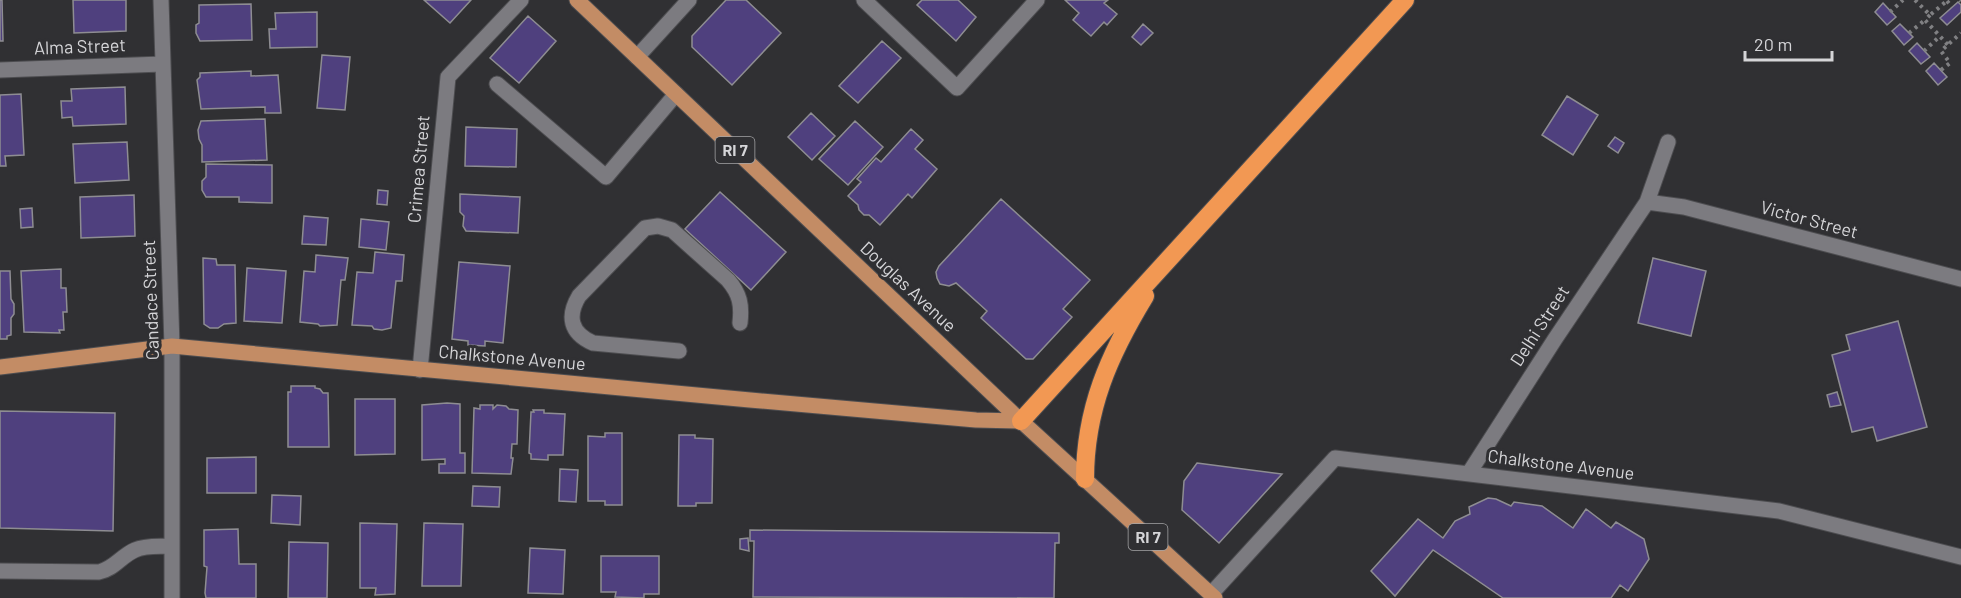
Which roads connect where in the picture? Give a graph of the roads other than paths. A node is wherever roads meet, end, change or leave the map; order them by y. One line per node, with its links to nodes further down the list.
1 (161, 0): 9 (street, Candace Street)
2 (521, 0): 21 (street, Crimea Street)
3 (864, 0): 4 (street)
4 (1037, 0)
5 (1405, 0): 15 (highway)
6 (687, 1): 8 (street)
7 (582, 2): 8 (main road, Douglas Avenue / RI 7)
8 (637, 57): 12 (main road, Douglas Avenue / RI 7)
9 (162, 64): 10 (street, Alma Street); 18 (street, Candace Street)
10 (0, 70)
11 (497, 84): 12 (street)
12 (676, 94): 22 (main road, Douglas Avenue / RI 7)
13 (1668, 142): 14 (street, Delhi Street)
14 (1647, 202): 16 (street, Victor Street); 23 (street, Delhi Street)
15 (1169, 259): 22 (highway); 24 (highway)
16 (1961, 279)
17 (740, 323): 19 (street)
18 (172, 346): 20 (main road, Chalkstone Avenue); 21 (main road, Chalkstone Avenue); 25 (street, Candace Street)
19 (679, 351)
20 (0, 367)
21 (420, 370): 22 (main road, Chalkstone Avenue)
22 (1021, 421): 24 (main road, Douglas Avenue / RI 7)
23 (1469, 473): 26 (street, Chalkstone Avenue); 28 (street, Chalkstone Avenue)
24 (1085, 479): 28 (main road, Douglas Avenue / RI 7)
25 (172, 546): 27 (street); 29 (street, Candace Street)
26 (1961, 557)
27 (0, 571)
28 (1213, 596)
29 (172, 598)

